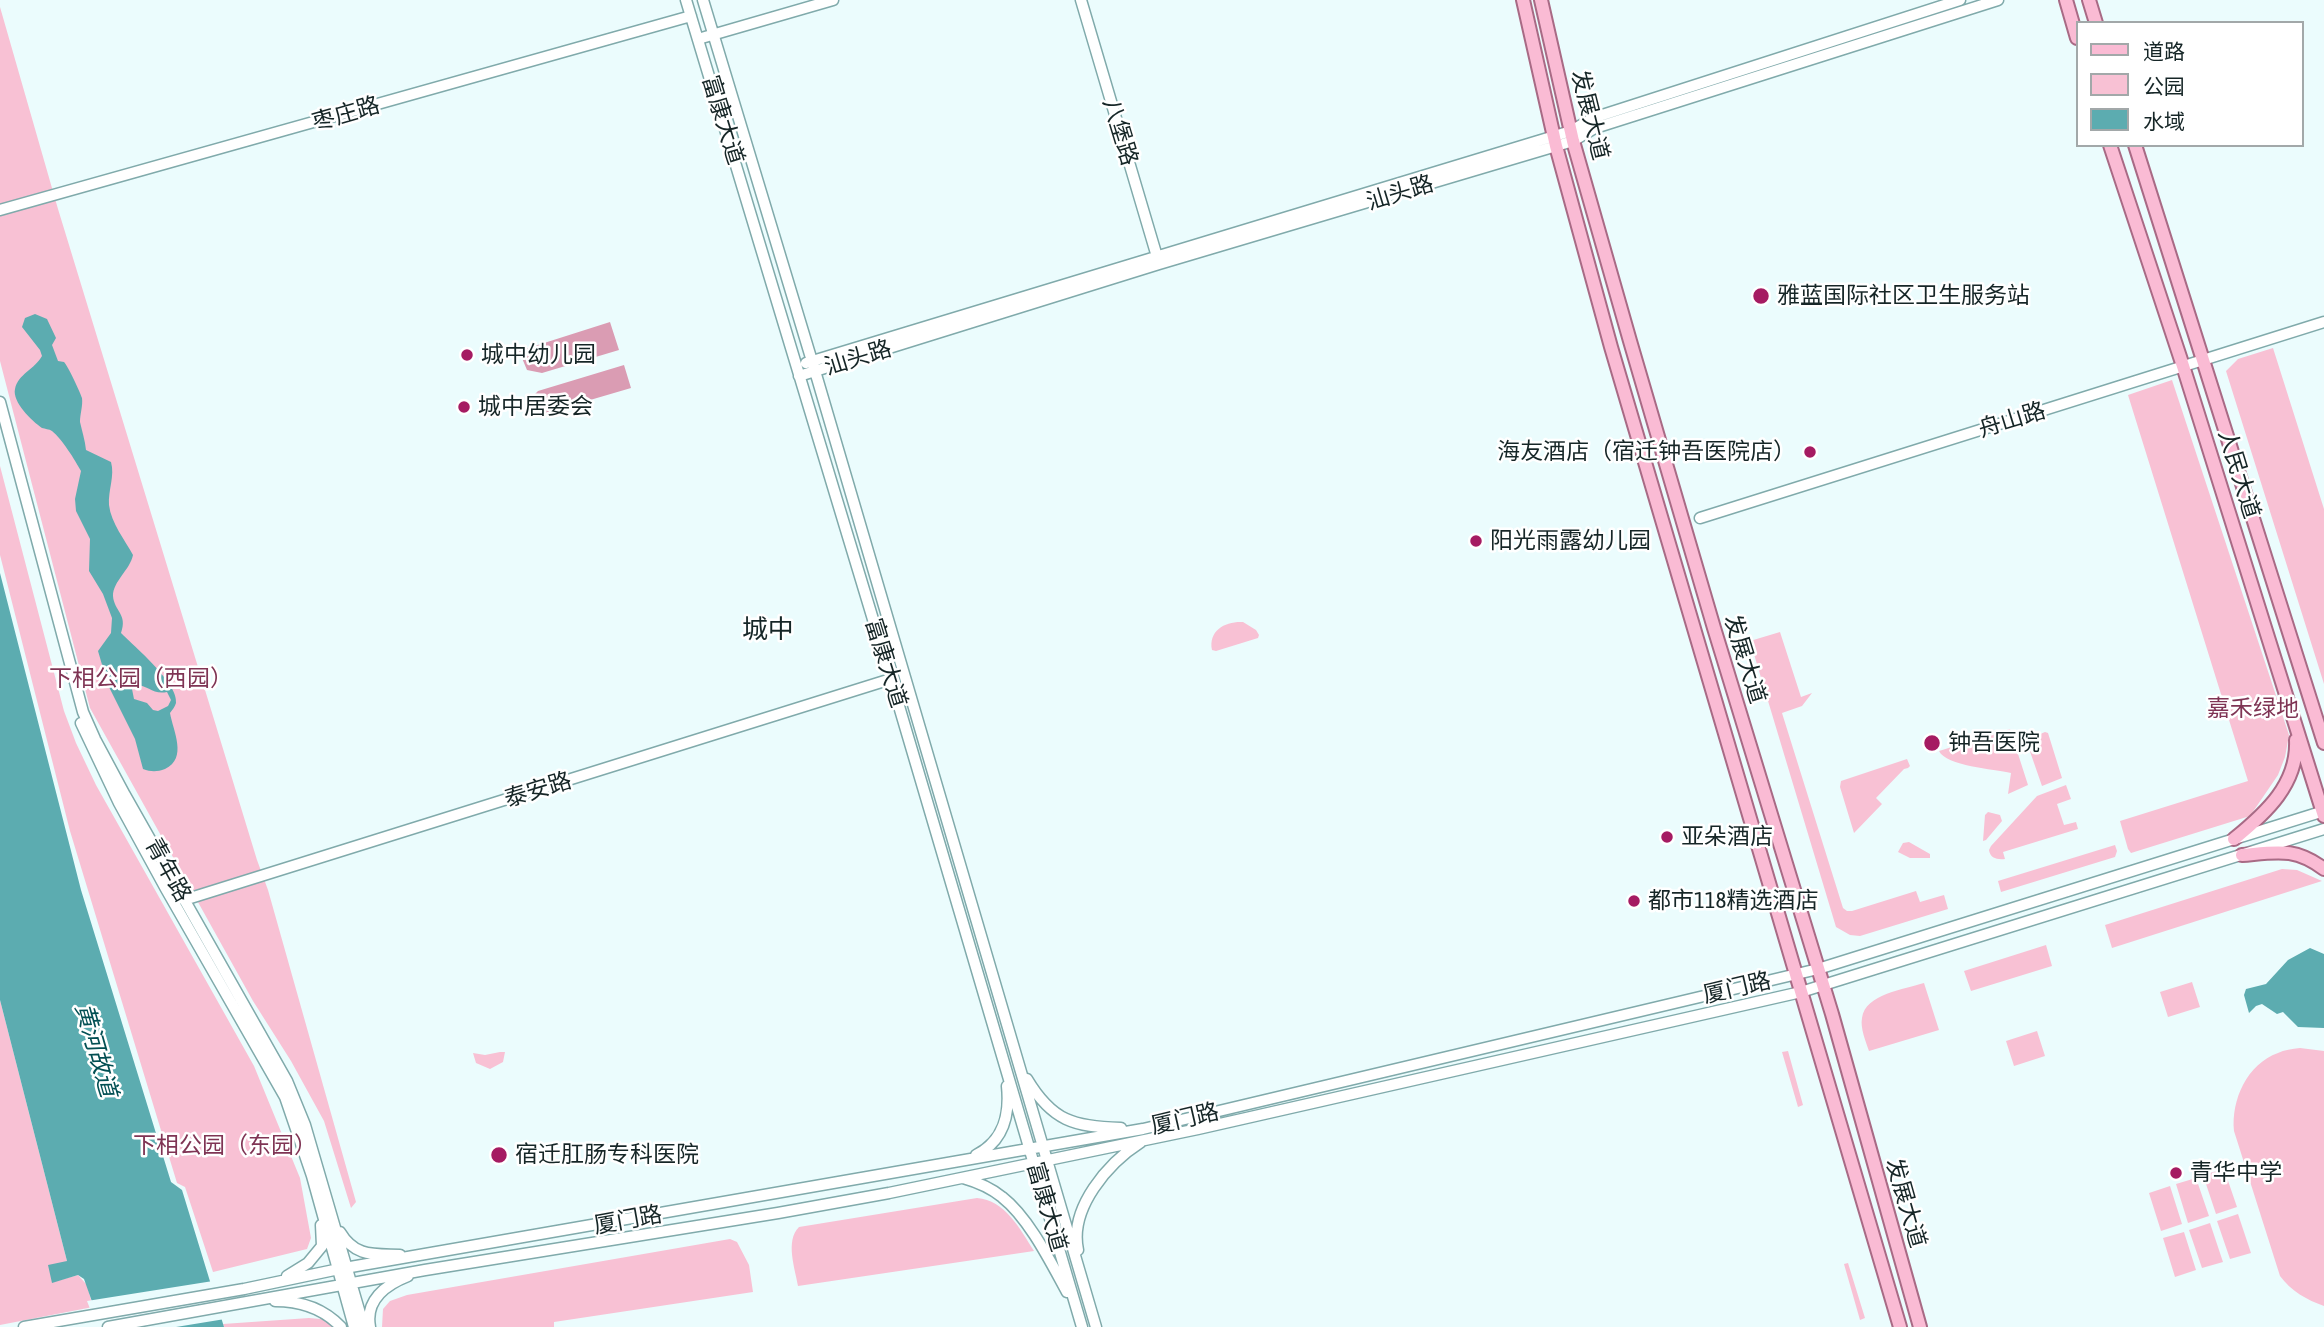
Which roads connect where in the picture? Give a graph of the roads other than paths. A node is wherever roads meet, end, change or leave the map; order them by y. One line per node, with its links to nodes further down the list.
1 (686, 0): 11 (street, 富康大道)
2 (703, 0): 13 (street, 富康大道)
3 (833, 0): 13 (street)
4 (1081, 0): 21 (street, 八堡路)
5 (1523, 0): 17 (main road, 发展大道)
6 (1541, 0): 16 (main road, 发展大道)
7 (1960, 0): 16 (street, 汕头路)
8 (1998, 0): 16 (street, 汕头路)
9 (2066, 0): 14 (main road)
10 (2089, 0): 12 (main road)
11 (691, 16): 15 (street, 富康大道); 20 (street, 枣庄路)
12 (2095, 21)
13 (714, 35): 15 (street); 24 (street, 富康大道)
14 (2076, 35)
15 (698, 39): 26 (street, 富康大道)
16 (1572, 136): 17 (street, 汕头路); 40 (main road, 发展大道)
17 (1554, 141): 21 (street, 汕头路); 41 (main road, 发展大道)
18 (2111, 147): 25 (main road, 人民大道)
19 (2136, 147): 23 (main road, 人民大道)
20 (0, 210)
21 (1158, 260): 24 (street, 汕头路)
22 (2324, 321): 23 (street, 舟山路)
23 (2203, 360): 25 (street, 舟山路); 32 (main road, 人民大道)
24 (814, 366): 26 (street, 汕头路); 44 (street, 富康大道)
25 (2183, 366): 29 (street, 舟山路); 31 (main road, 人民大道)
26 (798, 371): 30 (street, 富康大道)
27 (0, 402): 39 (street, 青年路)
28 (0, 425): 52 (street, 青年路)
29 (1700, 518)
30 (891, 679): 39 (street, 泰安路); 45 (street, 富康大道)
31 (2295, 726): 34 (main road, 人民大道); 36 (main road)
32 (2321, 727): 33 (main road, 人民大道)
33 (2324, 743)
34 (2323, 813): 36 (street, 厦门路)
35 (2324, 829): 37 (street, 厦门路)
36 (2234, 839): 40 (street, 厦门路)
37 (2242, 855): 38 (main road); 42 (street, 厦门路)
38 (2324, 869)
39 (184, 900): 52 (street, 青年路)
40 (1818, 969): 41 (street, 厦门路); 42 (main road, 发展大道)
41 (1797, 974): 43 (main road, 发展大道); 46 (street, 厦门路)
42 (1823, 986): 43 (street, 厦门路); 71 (main road, 发展大道)
43 (1801, 992): 46 (street, 厦门路); 70 (main road, 发展大道)
44 (1019, 1066): 46 (street); 47 (street, 富康大道)
45 (1006, 1068): 48 (street, 富康大道); 50 (street)
46 (1145, 1134): 47 (street, 厦门路); 49 (street, 厦门路); 60 (street)
47 (1043, 1147): 48 (street, 厦门路); 49 (street, 富康大道)
48 (1030, 1149): 50 (street, 厦门路); 51 (street, 富康大道)
49 (1047, 1160): 51 (street, 厦门路); 60 (street, 富康大道)
50 (964, 1162): 54 (street, 厦门路)
51 (1034, 1163): 53 (street, 厦门路); 61 (street, 富康大道)
52 (316, 1175): 54 (street); 55 (street, 青年路); 57 (street)
53 (962, 1178): 56 (street, 厦门路); 61 (street)
54 (421, 1256): 55 (street, 厦门路)
55 (343, 1268): 57 (street, 厦门路); 58 (street, 青年路)
56 (425, 1270): 58 (street, 厦门路); 67 (street)
57 (274, 1282): 62 (street, 厦门路)
58 (346, 1284): 59 (street, 厦门路); 65 (street, 青年路); 66 (street, 青年路)
59 (247, 1304): 63 (street, 厦门路); 64 (street)
60 (1091, 1308): 69 (street, 富康大道)
61 (1078, 1314): 68 (street, 富康大道)
62 (24, 1327)
63 (108, 1327)
64 (341, 1327)
65 (354, 1327)
66 (364, 1327)
67 (370, 1327)
68 (1082, 1327)
69 (1096, 1327)
70 (1900, 1327)
71 (1920, 1327)

